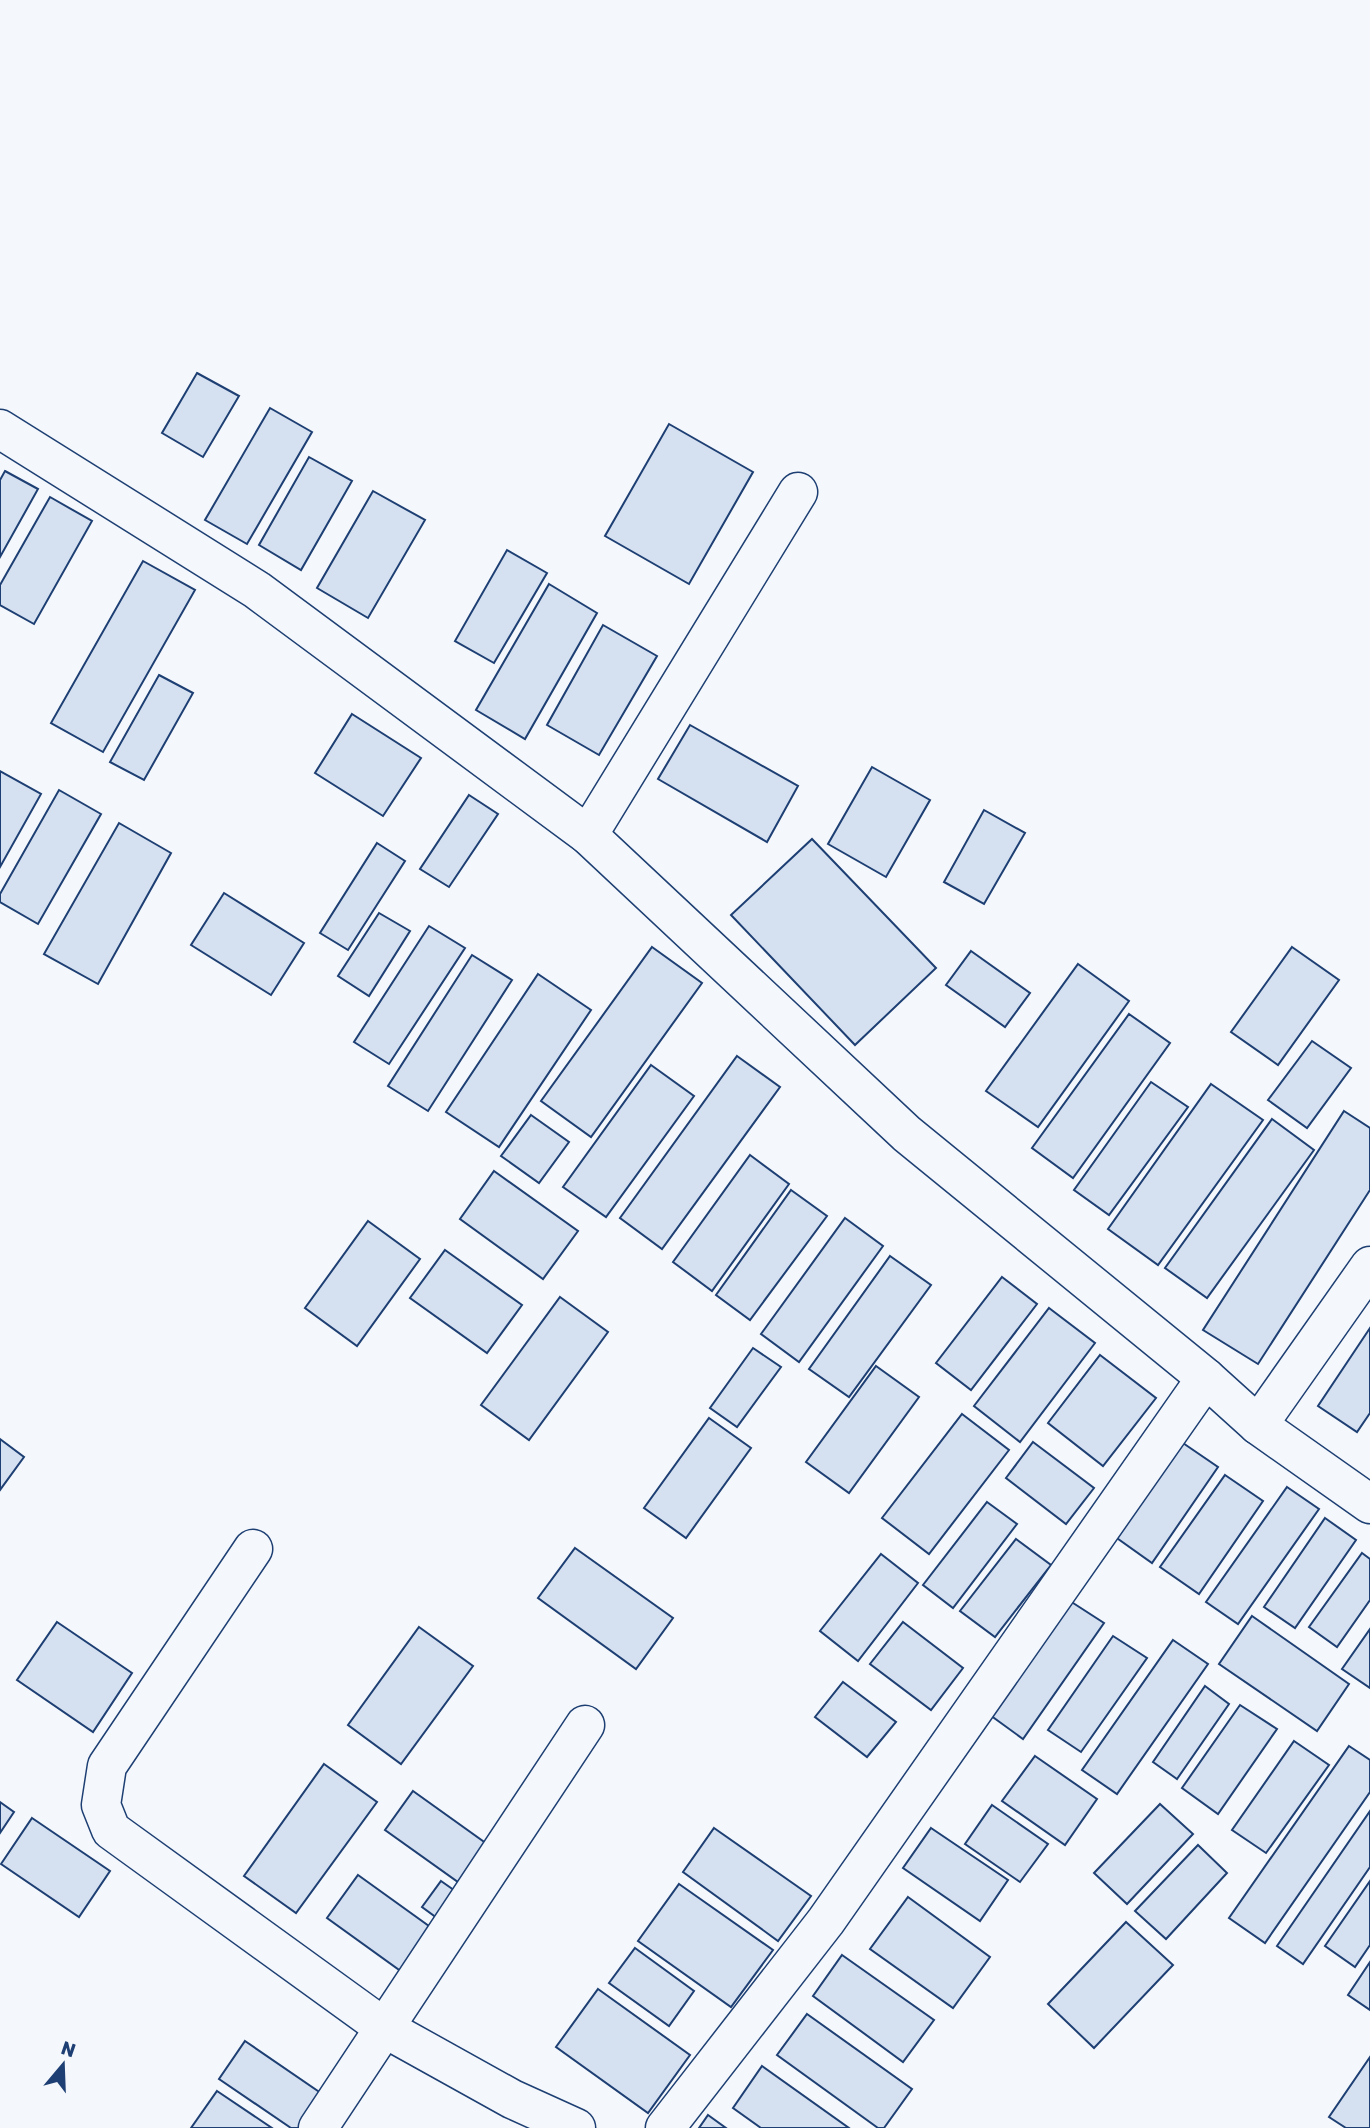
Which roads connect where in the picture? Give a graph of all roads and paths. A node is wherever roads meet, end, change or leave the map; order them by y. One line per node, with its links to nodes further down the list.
1 (0, 429): 3 (street)
2 (799, 492): 3 (street)
3 (588, 835): 5 (street)
4 (1370, 1266): 6 (street)
5 (1206, 1378): 6 (street); 13 (street)
6 (1258, 1425): 7 (street)
7 (1370, 1504)
8 (253, 1549): 10 (street)
9 (585, 1725): 10 (street)
10 (386, 2029): 11 (street); 12 (street)
11 (318, 2128)
12 (576, 2128)
13 (665, 2128)

